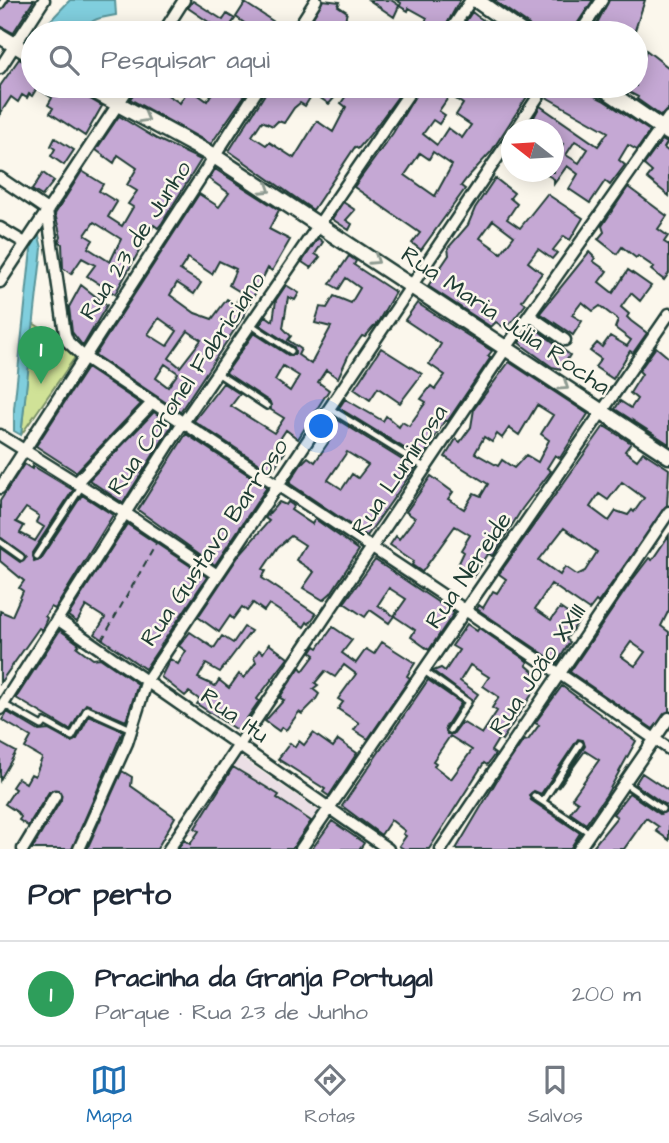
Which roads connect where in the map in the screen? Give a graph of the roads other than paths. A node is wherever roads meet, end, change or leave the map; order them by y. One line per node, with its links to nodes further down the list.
1 (4, 0): 7 (lane)
2 (44, 0): 8 (street)
3 (184, 0): 9 (street)
4 (316, 0): 10 (street)
5 (473, 0): 11 (street); 12 (street)
6 (602, 0): 13 (street)
7 (0, 6)
8 (30, 21)
9 (171, 21)
10 (303, 21)
11 (458, 21)
12 (505, 21)
13 (590, 21)
14 (0, 36): 16 (street)
15 (21, 36): 16 (street)
16 (15, 45): 17 (street); 18 (street)
17 (21, 49)
18 (0, 68)
19 (108, 98): 25 (street, Rua Maria Júlia Rocha)
20 (123, 98): 25 (street)
21 (252, 98): 29 (street, Rua 23 de Junho)
22 (406, 98): 32 (street, Rua Coronel Fabriciano)
23 (537, 98): 26 (street)
24 (620, 98): 27 (street)
25 (119, 104): 29 (street, Rua Maria Júlia Rocha, one-way to 29); 31 (street)
26 (523, 119)
27 (666, 126): 38 (street, Rua Luminosa)
28 (501, 152): 36 (street, Rua Gustavo Barroso)
29 (214, 156): 32 (street, Rua Maria Júlia Rocha, one-way to 32); 43 (street, Rua 23 de Junho)
30 (0, 178): 31 (street)
31 (47, 209): 34 (street); 43 (street)
32 (318, 223): 36 (street, Rua Maria Júlia Rocha, one-way to 36); 39 (street, Rua Coronel Fabriciano)
33 (0, 228): 34 (street)
34 (25, 243): 35 (street)
35 (0, 282)
36 (411, 284): 41 (street, Rua Maria Júlia Rocha); 47 (street, Rua Gustavo Barroso)
37 (669, 314): 48 (street, Rua Nereide)
38 (529, 315): 40 (street); 41 (street, Rua Luminosa)
39 (250, 324): 42 (lane); 44 (street, Rua Coronel Fabriciano)
40 (565, 340)
41 (506, 348): 48 (street, Rua Maria Júlia Rocha, one-way to 48); 53 (street, Rua Luminosa)
42 (291, 351)
43 (84, 357): 45 (street); 51 (street, Rua 23 de Junho)
44 (217, 373): 46 (lane); 49 (street, Rua Coronel Fabriciano)
45 (153, 402): 49 (street); 54 (street)
46 (267, 406)
47 (328, 408): 53 (lane); 55 (street, Rua Gustavo Barroso)
48 (602, 411): 52 (street, Rua Maria Júlia Rocha); 64 (street, Rua Nereide)
49 (182, 424): 55 (street); 58 (street, Rua Coronel Fabriciano)
50 (0, 436): 51 (street)
51 (23, 450): 54 (street); 56 (street, Rua 23 de Junho)
52 (669, 456)
53 (426, 468): 60 (street, Rua Luminosa)
54 (79, 484): 58 (street); 61 (lane)
55 (276, 486): 60 (street); 63 (street, Rua Gustavo Barroso)
56 (0, 488)
57 (669, 512): 67 (street, Rua João XXIII)
58 (125, 513): 63 (street); 65 (street, Rua Coronel Fabriciano)
59 (0, 542): 62 (lane)
60 (374, 546): 64 (street); 74 (street, Rua Luminosa)
61 (36, 556)
62 (22, 557)
63 (216, 575): 68 (street, Rua Gustavo Barroso)
64 (465, 612): 66 (street, Rua Nereide); 67 (street)
65 (57, 619): 68 (street, Rua Itu); 69 (street, Rua Coronel Fabriciano)
66 (424, 671): 72 (lane); 81 (street, Rua Nereide)
67 (559, 672): 73 (street); 89 (street, Rua João XXIII)
68 (147, 680): 71 (street, Rua Gustavo Barroso); 74 (street, Rua Itu)
69 (1, 706): 71 (lane)
70 (669, 718): 73 (street)
71 (131, 729): 85 (street, Rua Gustavo Barroso)
72 (450, 730)
73 (655, 739): 76 (street); 77 (street)
74 (239, 743): 81 (street, Rua Itu); 86 (street, Rua Luminosa)
75 (580, 744): 80 (lane)
76 (669, 749)
77 (624, 783): 82 (lane); 83 (street)
78 (55, 796): 84 (street)
79 (534, 796): 80 (lane)
80 (543, 801): 83 (lane)
81 (330, 808): 87 (street, Rua Nereide); 88 (street, Rua Itu)
82 (662, 810)
83 (590, 833): 90 (street)
84 (23, 849)
85 (79, 849)
86 (169, 849)
87 (301, 849)
88 (388, 849)
89 (441, 849)
90 (579, 849)

